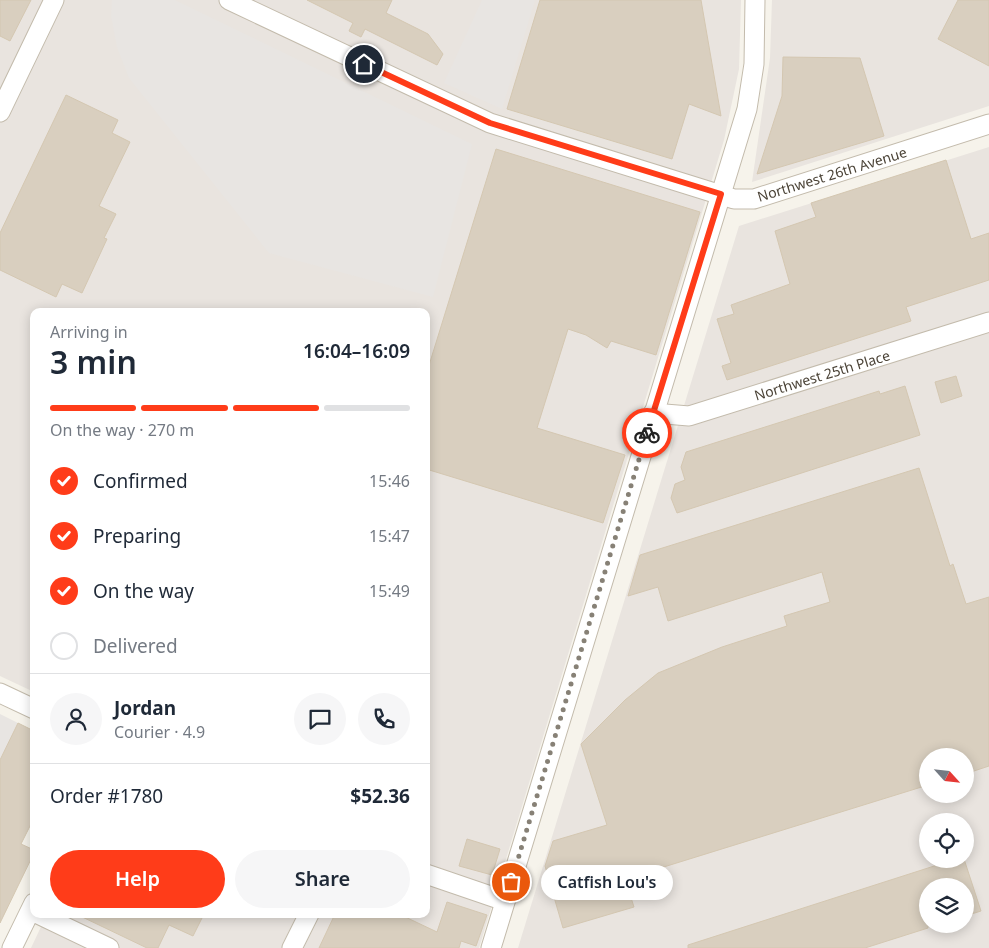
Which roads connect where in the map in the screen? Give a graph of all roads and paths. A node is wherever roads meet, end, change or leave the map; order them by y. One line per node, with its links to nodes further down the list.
1 (54, 0): 4 (street)
2 (229, 0): 6 (street, Northwest 26th Avenue)
3 (755, 0): 6 (street)
4 (0, 112)
5 (989, 124): 6 (street, Northwest 26th Avenue)
6 (721, 194): 8 (street)
7 (989, 322): 8 (street, Northwest 25th Place)
8 (653, 413): 12 (street)
9 (0, 693): 10 (street)
10 (30, 707)
11 (430, 875): 12 (street)
12 (505, 901): 19 (street)
13 (30, 917): 16 (street)
14 (50, 918): 17 (street)
15 (306, 918): 18 (street)
16 (12, 948)
17 (109, 948)
18 (292, 948)
19 (491, 948)

